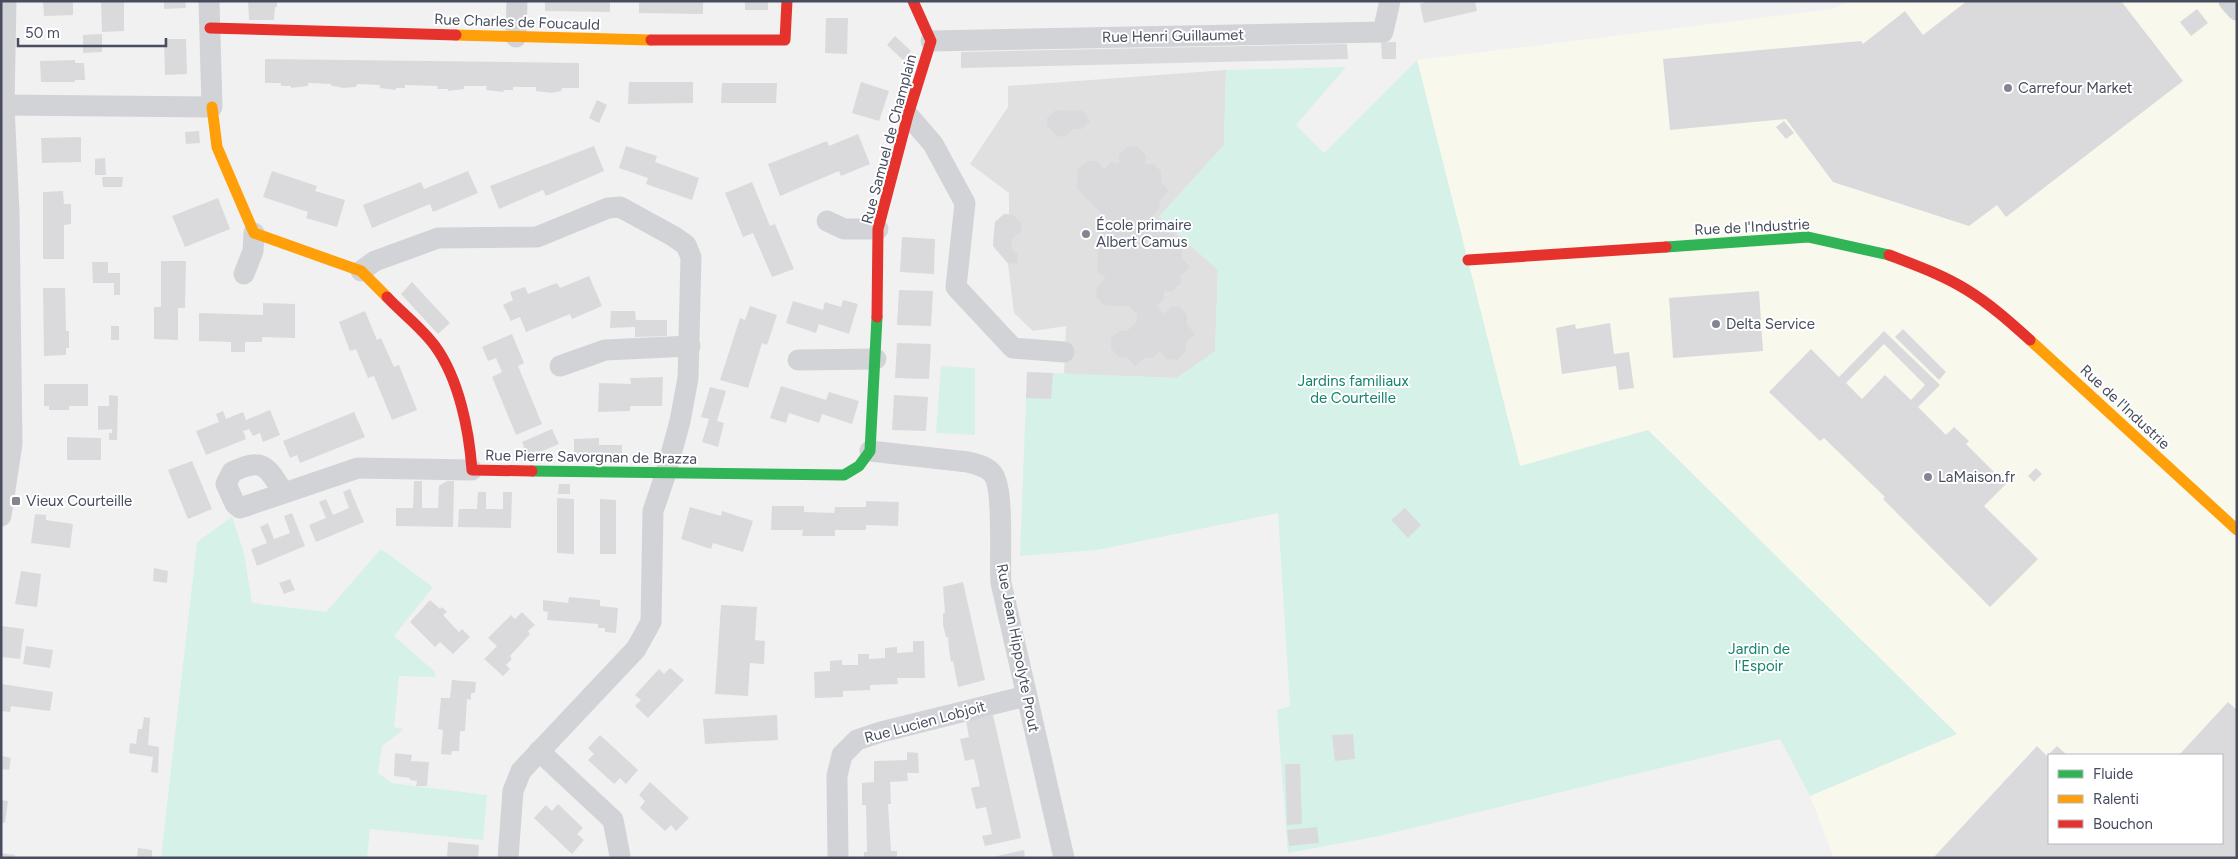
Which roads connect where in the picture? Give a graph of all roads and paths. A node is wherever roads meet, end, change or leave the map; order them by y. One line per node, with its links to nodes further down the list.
1 (6, 1): 12 (street)
2 (209, 1): 9 (street)
3 (516, 1): 10 (street)
4 (787, 1): 10 (street, Rue Charles de Foucauld)
5 (913, 1): 11 (street, Rue Samuel de Champlain)
6 (1390, 1): 11 (street, Rue Henri Guillaumet)
7 (2229, 1): 8 (street)
8 (2237, 10)
9 (210, 28): 10 (street, Rue Charles de Foucauld); 13 (street)
10 (516, 37)
11 (931, 41): 14 (street, Rue Samuel de Champlain)
12 (4, 105): 13 (street); 15 (street)
13 (212, 107): 18 (street)
14 (908, 115): 17 (street, Rue Samuel de Champlain); 23 (street)
15 (5, 212): 31 (street)
16 (827, 221): 17 (street)
17 (878, 229): 24 (street, Rue Samuel de Champlain)
18 (254, 234): 20 (street, Rue Pierre Savorgnan de Brazza); 21 (street)
19 (1468, 260): 32 (street, Rue de l'Industrie)
20 (361, 271): 22 (street); 28 (street, Rue Pierre Savorgnan de Brazza)
21 (244, 274)
22 (690, 346): 26 (street); 29 (street)
23 (1064, 352)
24 (876, 359): 25 (street); 27 (street, Rue Samuel de Champlain)
25 (798, 360)
26 (560, 366)
27 (865, 458): 29 (street, Rue Pierre Savorgnan de Brazza); 33 (street, Rue Jean Hippolyte Prout)
28 (472, 470): 29 (street, Rue Pierre Savorgnan de Brazza); 30 (street)
29 (666, 473): 34 (street)
30 (283, 492)
31 (1, 516)
32 (2237, 530)
33 (1026, 696): 37 (street, Rue Lucien Lobjoit); 38 (street, Rue Jean Hippolyte Prout)
34 (539, 751): 35 (street); 36 (street)
35 (620, 856)
36 (508, 858)
37 (838, 858)
38 (1064, 858)

